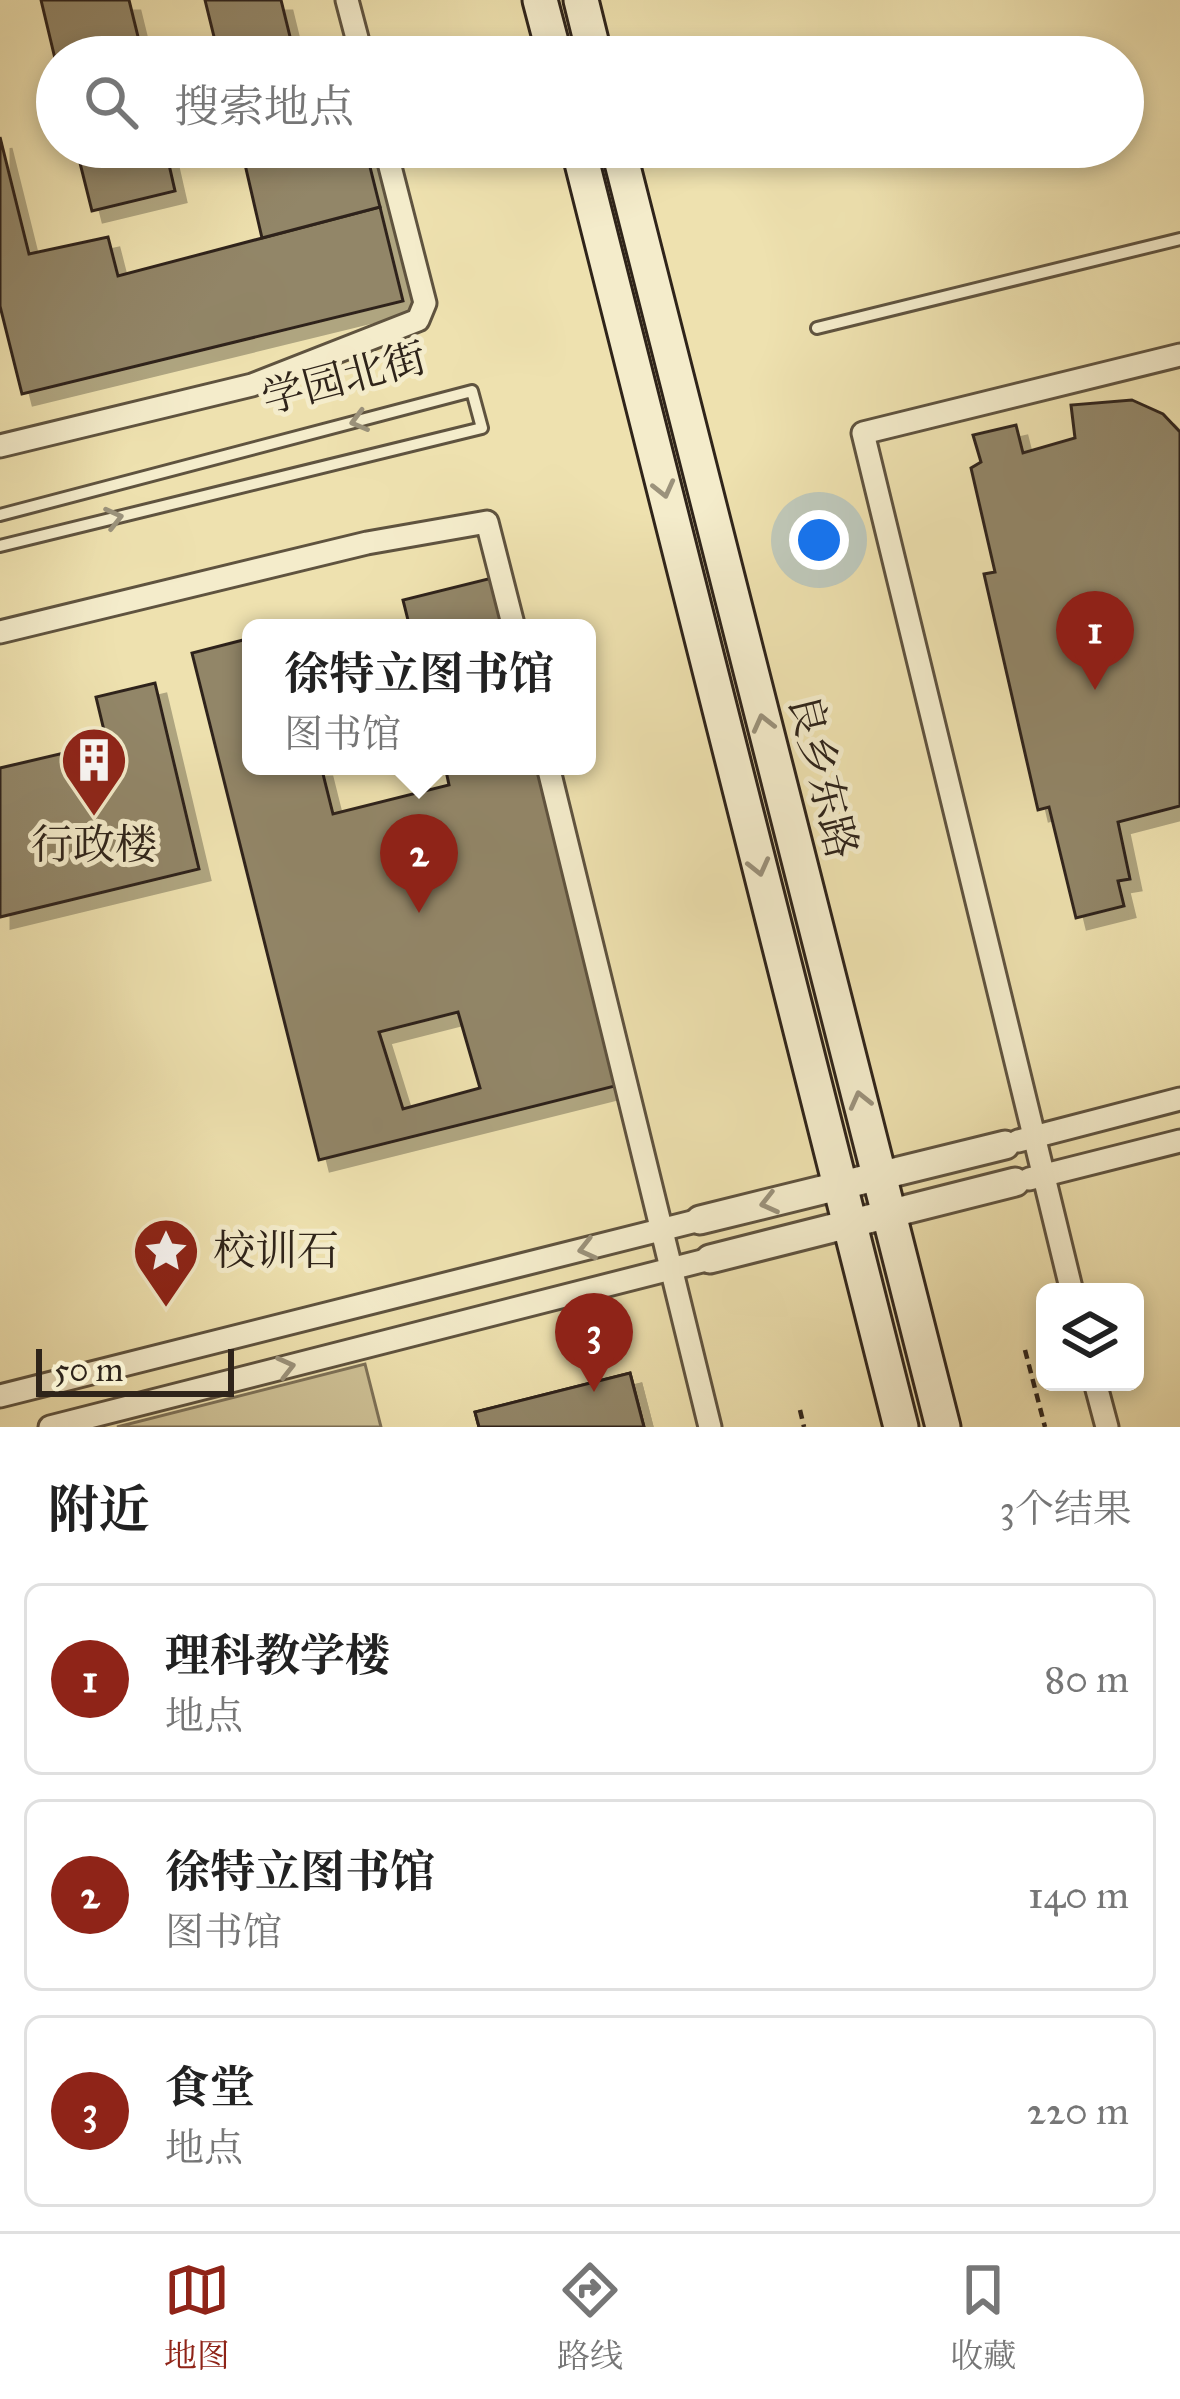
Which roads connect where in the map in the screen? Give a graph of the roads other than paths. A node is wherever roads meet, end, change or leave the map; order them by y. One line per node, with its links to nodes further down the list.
1 (347, 0): 4 (street)
2 (540, 0): 5 (main road)
3 (581, 0): 6 (main road)
4 (356, 36)
5 (549, 36)
6 (590, 36)
7 (390, 168): 15 (street)
8 (583, 168): 14 (main road, 良乡东路)
9 (623, 168): 13 (main road, 良乡东路)
10 (1180, 239): 11 (lane)
11 (818, 328)
12 (1180, 355): 22 (street)
13 (672, 366): 14 (main road); 24 (main road, 良乡东路, one-way to 13)
14 (636, 375): 26 (main road, 良乡东路, one-way to 26)
15 (0, 446)
16 (0, 515): 17 (lane, 学园北街, one-way to 16)
17 (0, 546)
18 (512, 619): 19 (street)
19 (0, 632)
20 (550, 775): 30 (street)
21 (1180, 1099): 22 (street)
22 (1018, 1141): 24 (street); 25 (street)
23 (1180, 1141): 25 (street)
24 (879, 1176): 26 (street); 27 (main road, 良乡东路)
25 (1028, 1179): 27 (street); 33 (street)
26 (839, 1185): 28 (street, one-way to 28); 29 (main road, 良乡东路)
27 (889, 1214): 29 (street); 39 (main road, 良乡东路)
28 (700, 1220): 30 (street)
29 (849, 1224): 31 (street); 38 (main road, 良乡东路)
30 (659, 1231): 32 (street); 35 (street, one-way to 35)
31 (710, 1258): 32 (street)
32 (669, 1269): 36 (street, one-way to 32); 37 (street)
33 (1068, 1283)
34 (1097, 1391): 40 (street)
35 (0, 1396)
36 (50, 1427)
37 (710, 1427)
38 (901, 1427)
39 (943, 1427)
40 (1107, 1427)

